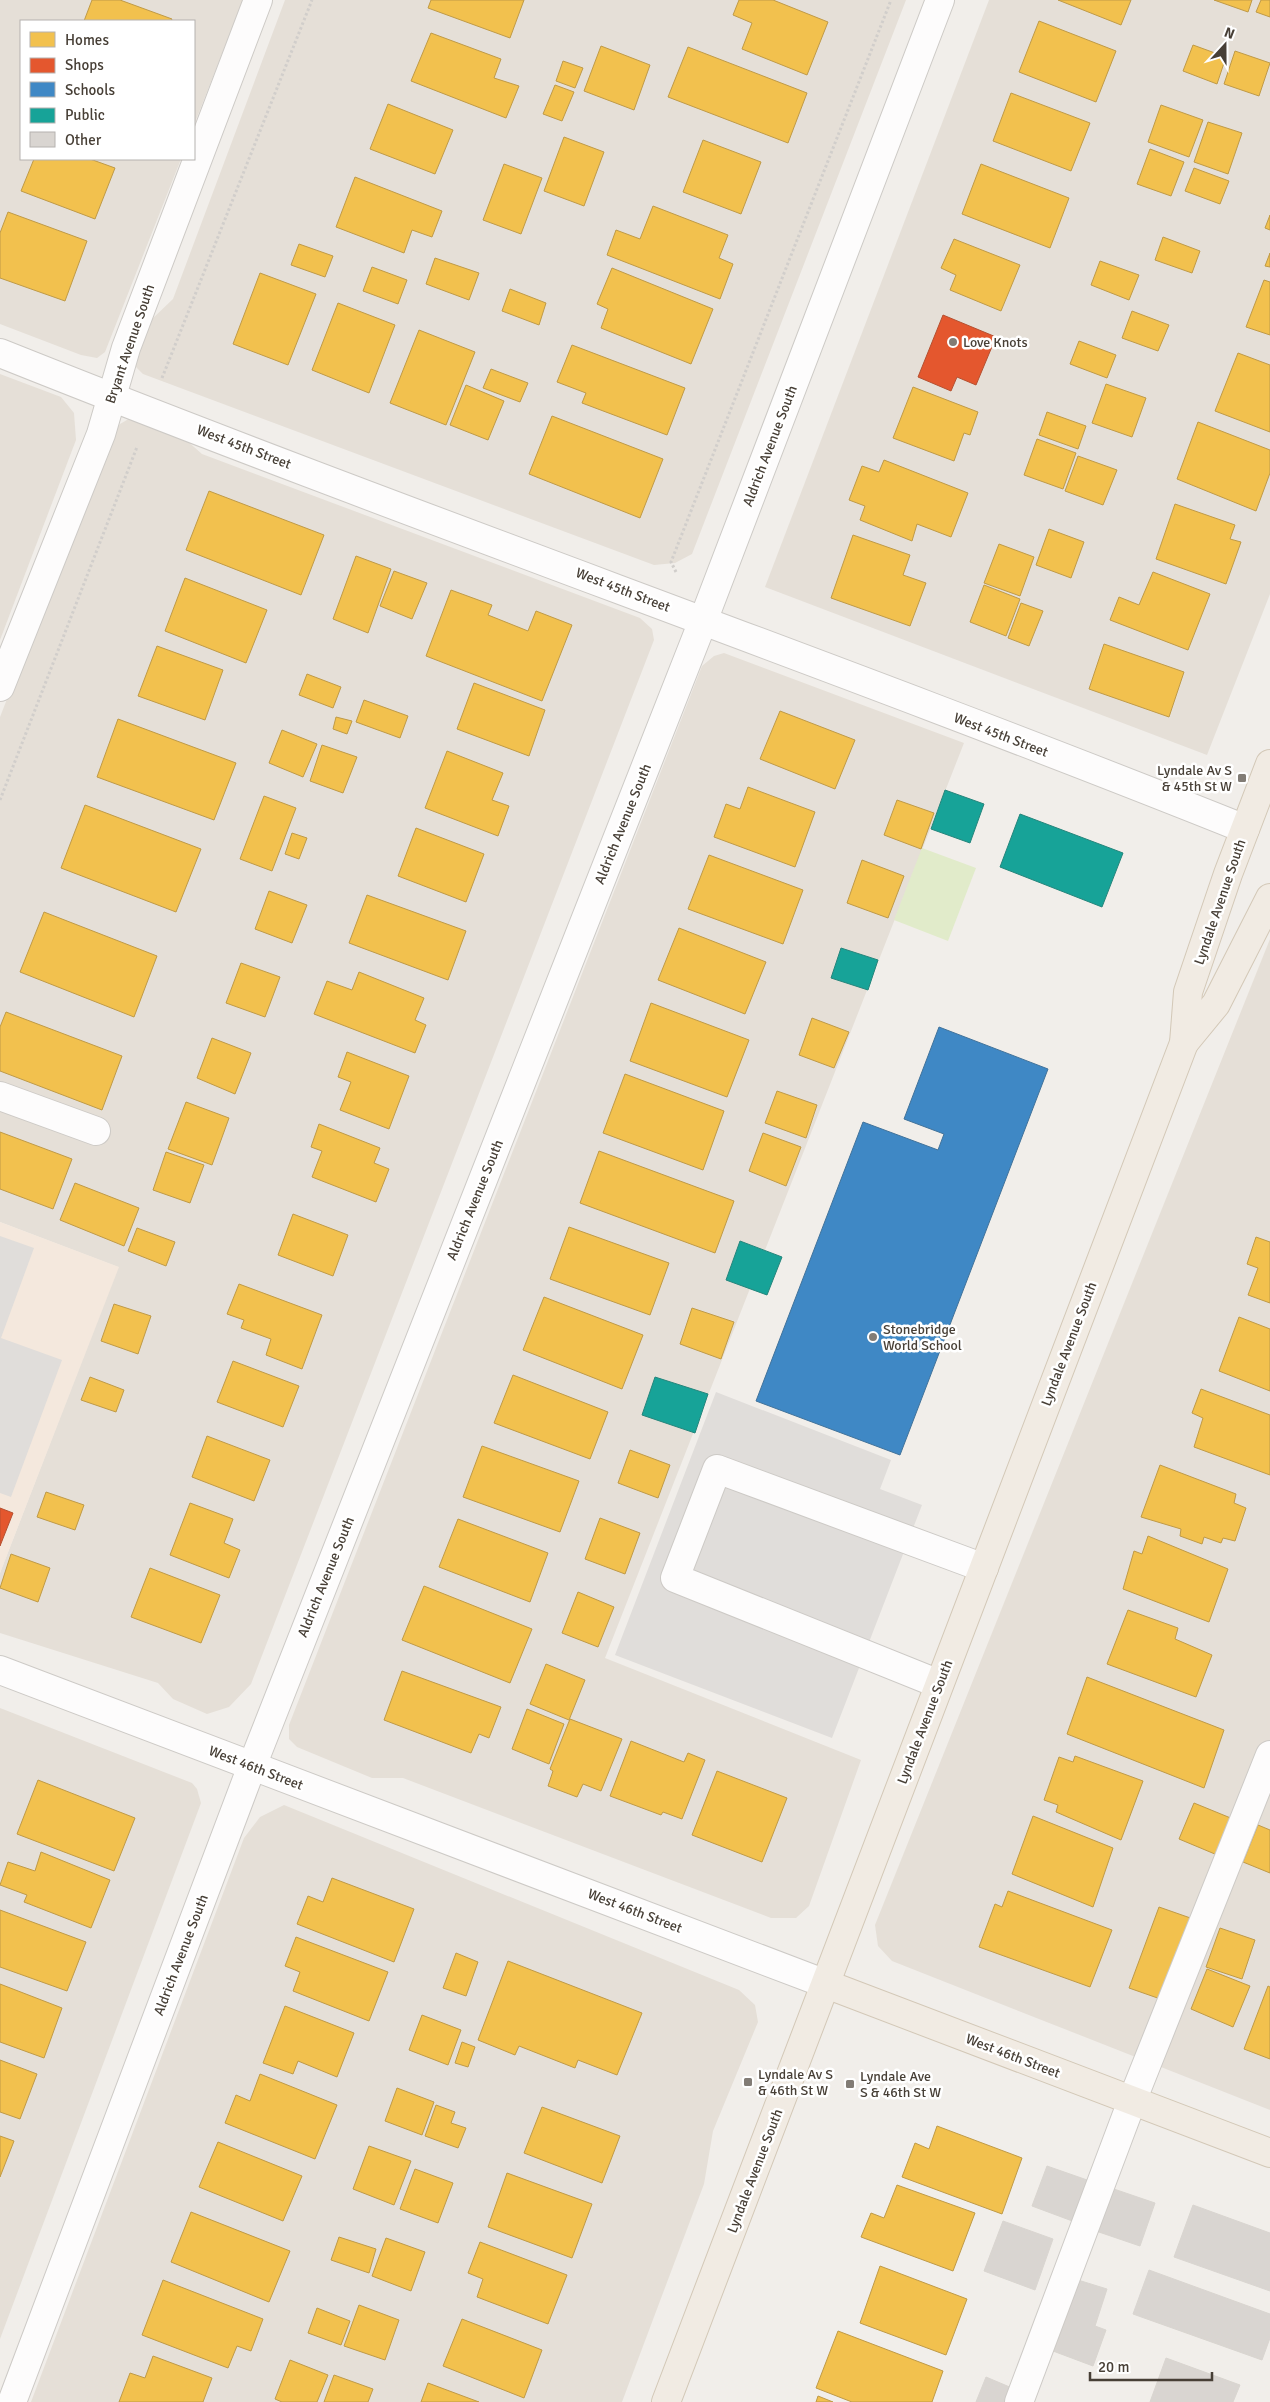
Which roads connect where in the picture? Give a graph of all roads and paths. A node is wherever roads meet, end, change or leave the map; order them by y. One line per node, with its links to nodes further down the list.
1 (258, 0): 5 (street, Bryant Avenue South)
2 (891, 0): 6 (path)
3 (940, 0): 7 (street, Aldrich Avenue South)
4 (0, 353): 5 (street, West 45th Street)
5 (110, 397): 7 (street, West 45th Street); 8 (street, Bryant Avenue South)
6 (678, 577)
7 (703, 621): 10 (street, West 45th Street); 19 (street, Aldrich Avenue South)
8 (0, 687)
9 (1270, 764): 10 (main road, Lyndale Avenue South)
10 (1246, 829): 12 (main road, Lyndale Avenue South)
11 (1270, 898): 12 (main road, Lyndale Avenue South)
12 (1184, 1043): 15 (main road, Lyndale Avenue South)
13 (0, 1096): 14 (street)
14 (96, 1131)
15 (984, 1568): 17 (main road, Lyndale Avenue South); 17 (street)
16 (0, 1670): 19 (street, West 46th Street)
17 (940, 1684): 20 (main road, Lyndale Avenue South)
18 (1270, 1754): 21 (street)
19 (252, 1766): 20 (street, West 46th Street); 23 (street, Aldrich Avenue South)
20 (826, 1984): 21 (main road, West 46th Street); 24 (main road, Lyndale Avenue South)
21 (1132, 2101): 22 (main road, West 46th Street); 25 (street)
22 (1270, 2152)
23 (12, 2402)
24 (666, 2402)
25 (1019, 2402)

